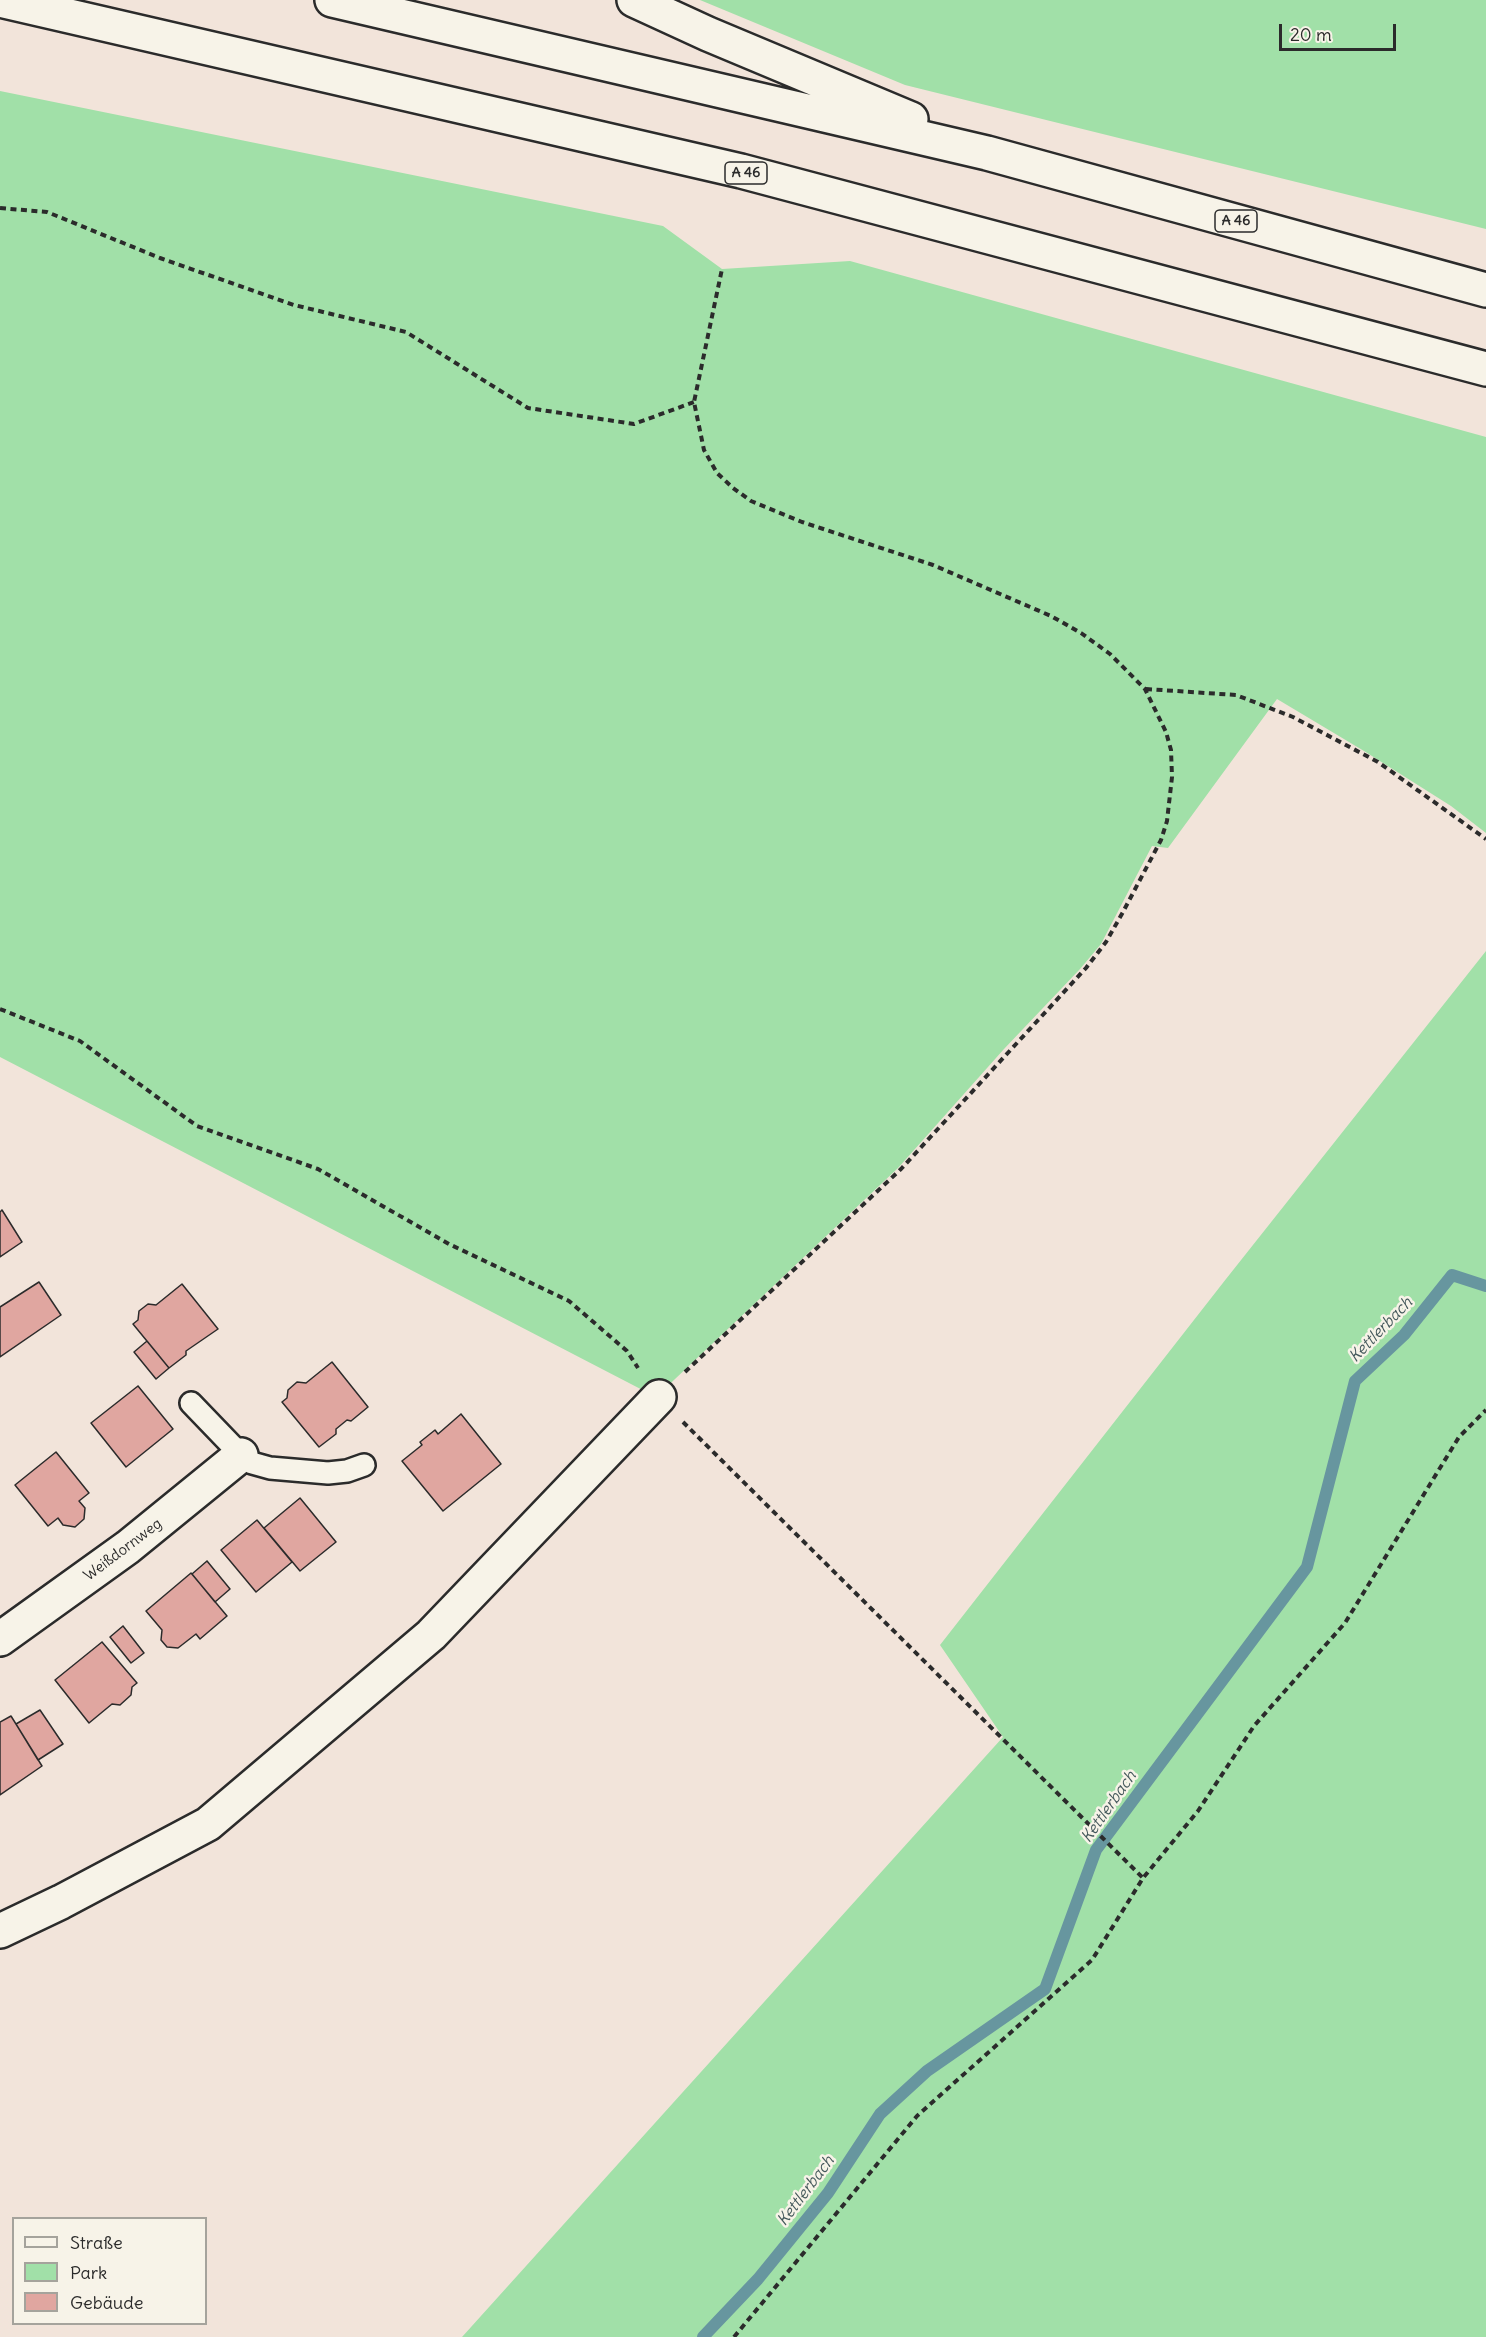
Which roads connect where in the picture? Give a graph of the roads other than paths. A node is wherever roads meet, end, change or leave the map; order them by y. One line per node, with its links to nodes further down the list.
1 (0, 0): 6 (main road, A 46)
2 (332, 0): 4 (main road, A 46)
3 (634, 0): 4 (main road)
4 (987, 153): 5 (main road, A 46)
5 (1486, 290)
6 (1486, 369)
7 (659, 1397): 12 (main road)
8 (191, 1403): 9 (lane)
9 (241, 1455): 10 (lane); 11 (main road, Weißdornweg)
10 (364, 1465)
11 (0, 1640)
12 (0, 1931)

